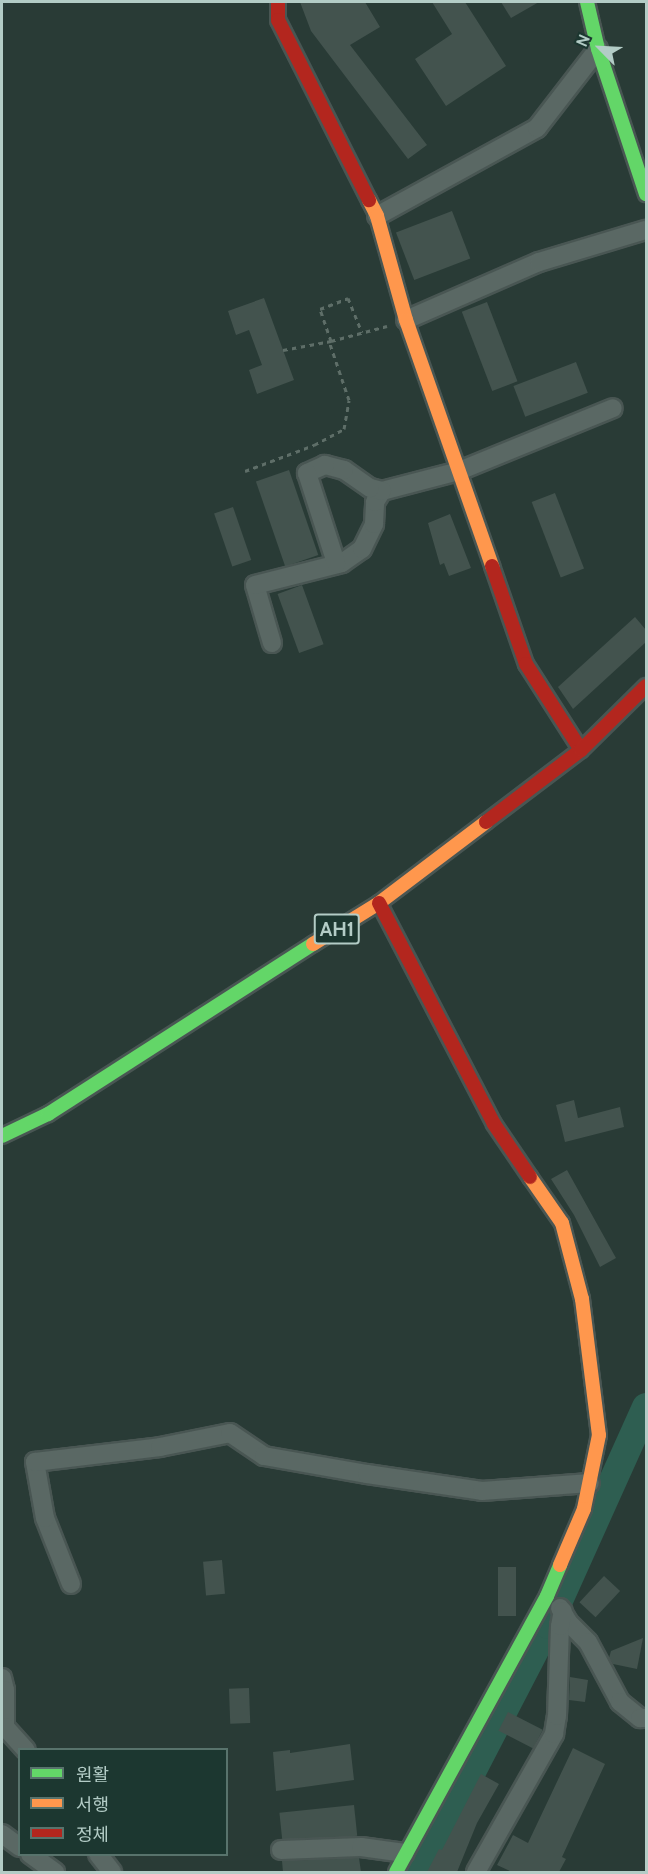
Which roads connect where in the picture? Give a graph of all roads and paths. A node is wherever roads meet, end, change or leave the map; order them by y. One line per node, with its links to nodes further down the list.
1 (278, 2): 5 (street)
2 (587, 2): 3 (street)
3 (598, 49): 4 (street); 5 (street)
4 (646, 194)
5 (377, 216): 7 (street)
6 (646, 230): 7 (street)
7 (406, 320): 8 (path); 13 (street)
8 (362, 332): 9 (path); 9 (path)
9 (330, 341): 10 (path); 12 (path)
10 (283, 350)
11 (613, 408): 13 (street)
12 (245, 471)
13 (459, 471): 14 (street); 18 (street)
14 (382, 491): 15 (street); 15 (street)
15 (336, 563): 16 (street)
16 (272, 643)
17 (646, 686): 18 (street, AH1)
18 (582, 750): 19 (street, AH1)
19 (379, 903): 20 (street, AH1); 21 (street)
20 (2, 1136)
21 (590, 1483): 22 (street); 23 (street)
22 (71, 1584)
23 (554, 1603): 25 (street); 30 (street); 36 (street)
24 (2, 1678): 26 (street)
25 (646, 1718)
26 (25, 1748)
27 (2, 1834): 28 (street)
28 (18, 1846)
29 (281, 1850): 30 (street)
30 (405, 1853): 35 (street)
31 (33, 1856): 33 (street)
32 (100, 1856): 34 (street)
33 (55, 1872)
34 (112, 1872)
35 (396, 1872)
36 (476, 1872)

